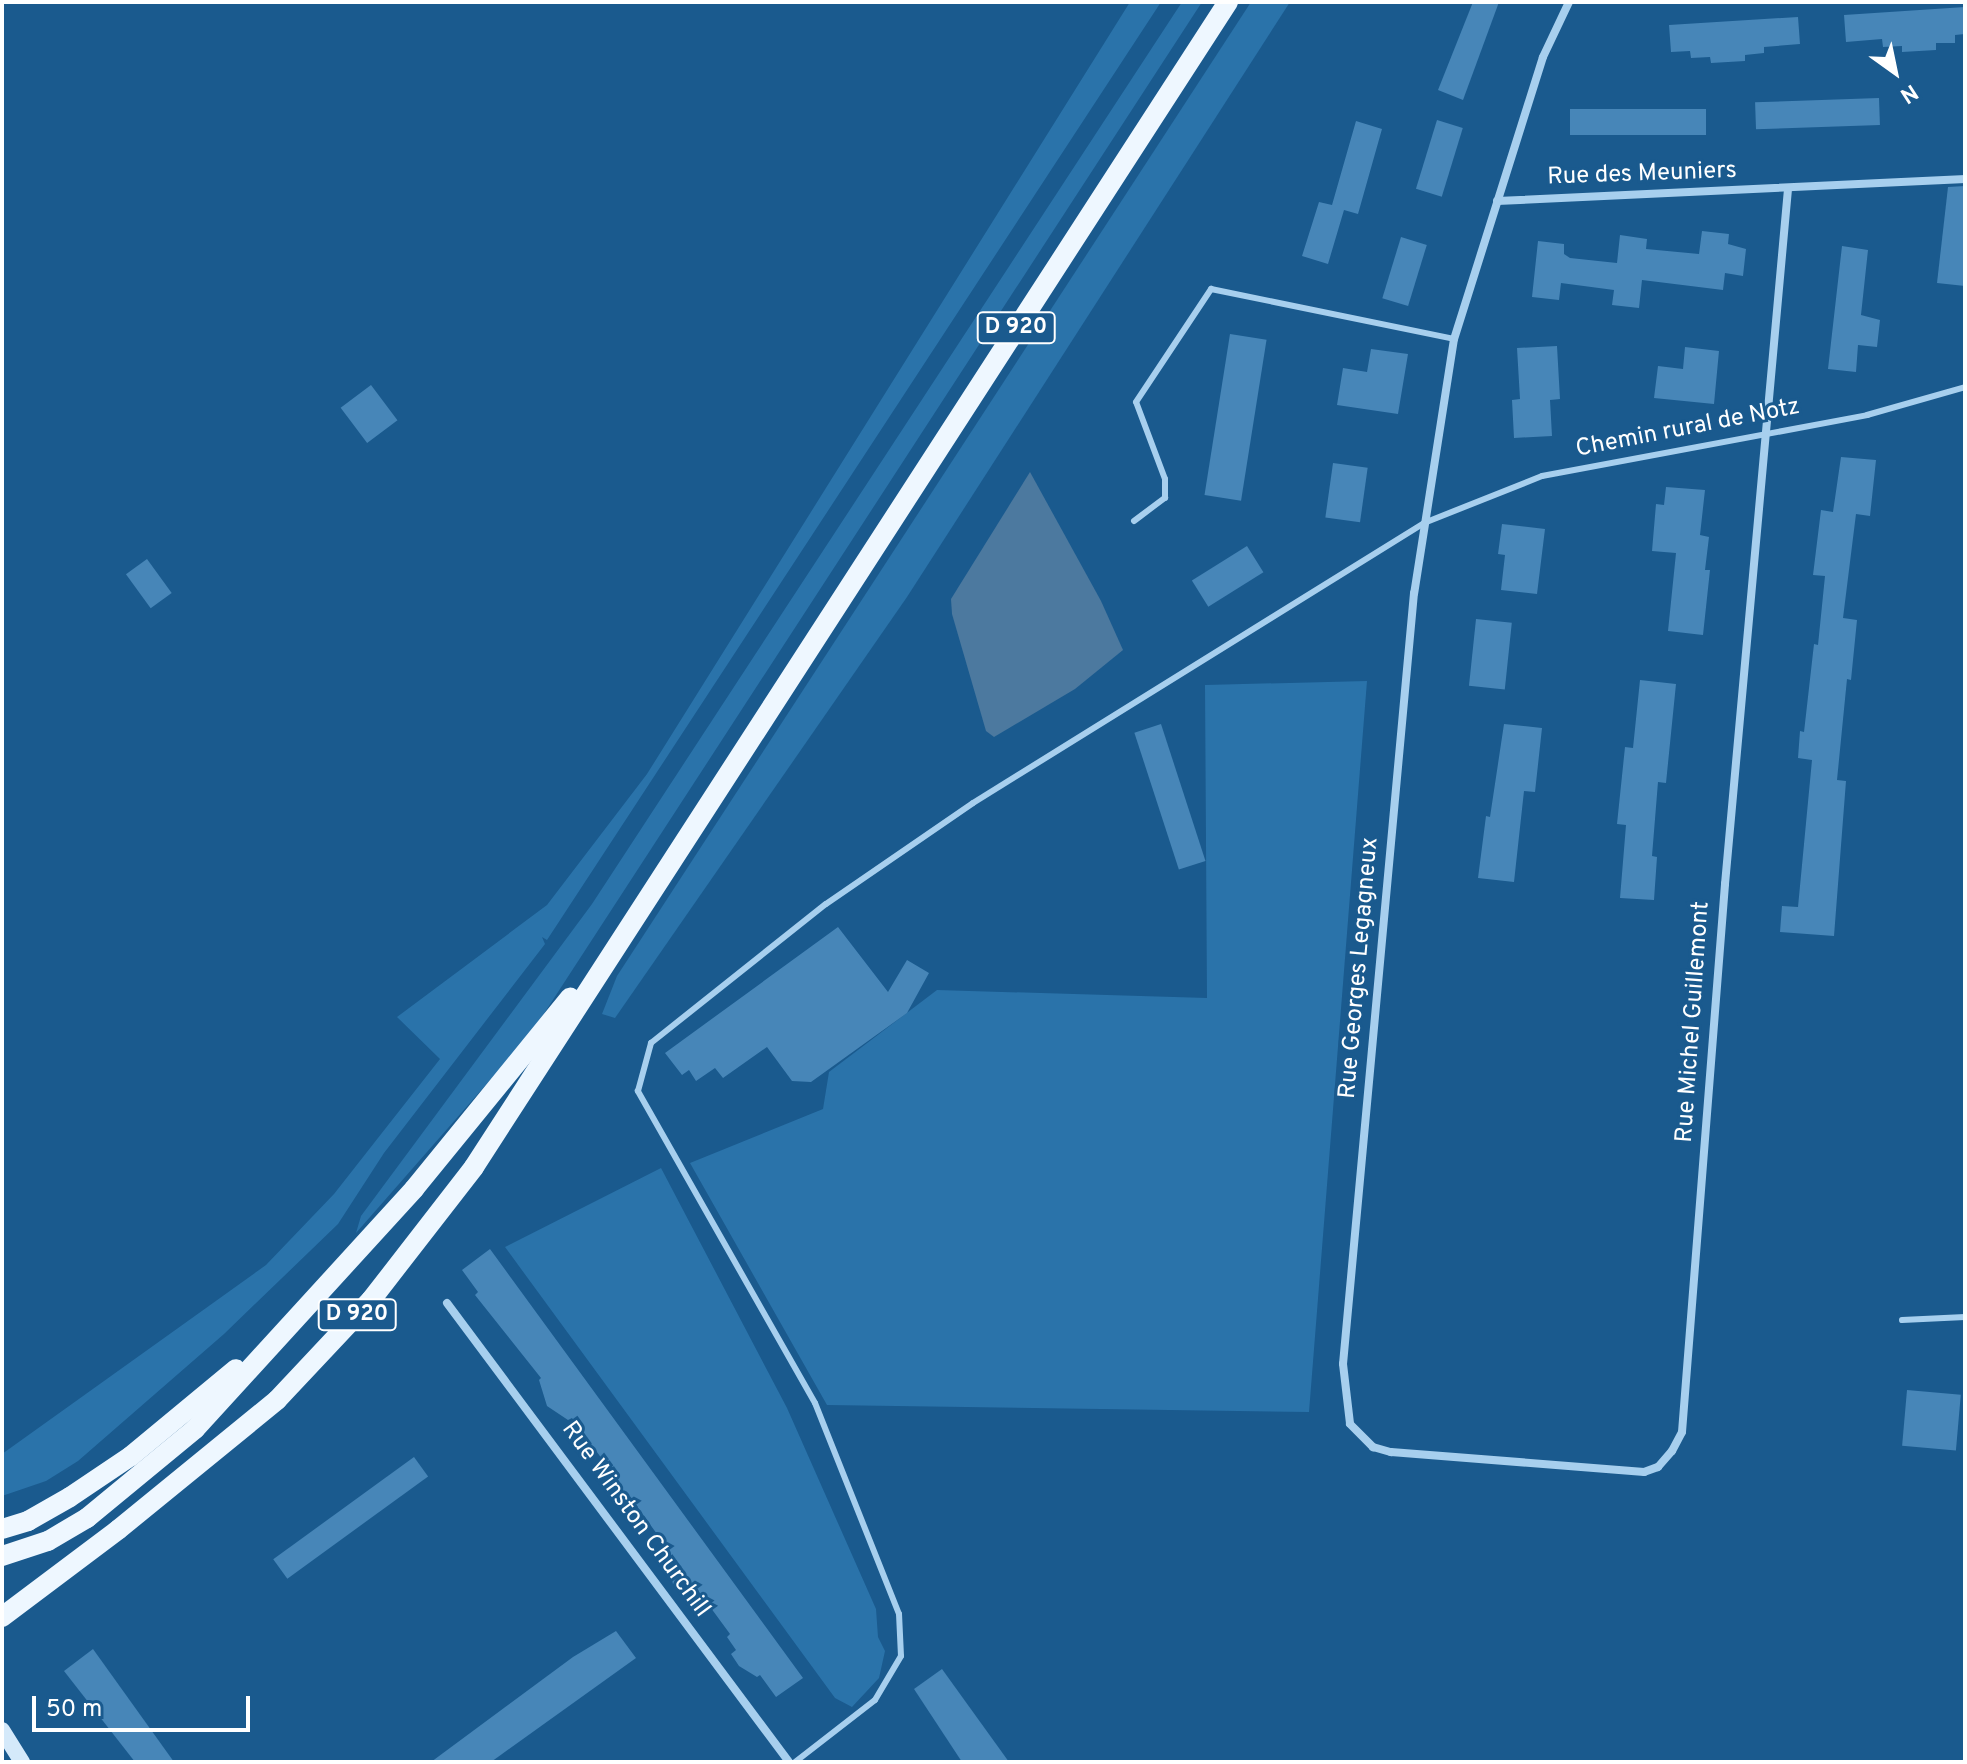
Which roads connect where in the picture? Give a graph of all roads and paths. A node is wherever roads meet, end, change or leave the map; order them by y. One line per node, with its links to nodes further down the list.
1 (1228, 2): 11 (main road, D 920)
2 (1569, 2): 5 (street)
3 (1965, 179): 4 (street, Rue des Meuniers)
4 (1788, 189): 5 (street, Rue des Meuniers); 8 (street)
5 (1497, 201): 6 (street)
6 (1454, 339): 9 (lane); 10 (street, Rue Georges Legagneux)
7 (1965, 387): 8 (lane, Chemin rural de Notz)
8 (1766, 432): 10 (lane, Chemin rural de Notz); 16 (street, Rue Michel Guillemont)
9 (1134, 521)
10 (1424, 523): 16 (street, Rue Georges Legagneux); 22 (lane, Chemin rural de Notz)
11 (623, 932): 12 (main road, D 920); 19 (main road, D 920)
12 (312, 1303): 17 (main road, D 920); 18 (main road, D 920)
13 (447, 1303): 22 (street, Rue Winston Churchill)
14 (1965, 1317): 15 (lane)
15 (1902, 1320)
16 (1519, 1464)
17 (2, 1529)
18 (2, 1556)
19 (2, 1617)
20 (2, 1730): 21 (main road)
21 (22, 1762)
22 (792, 1762)

